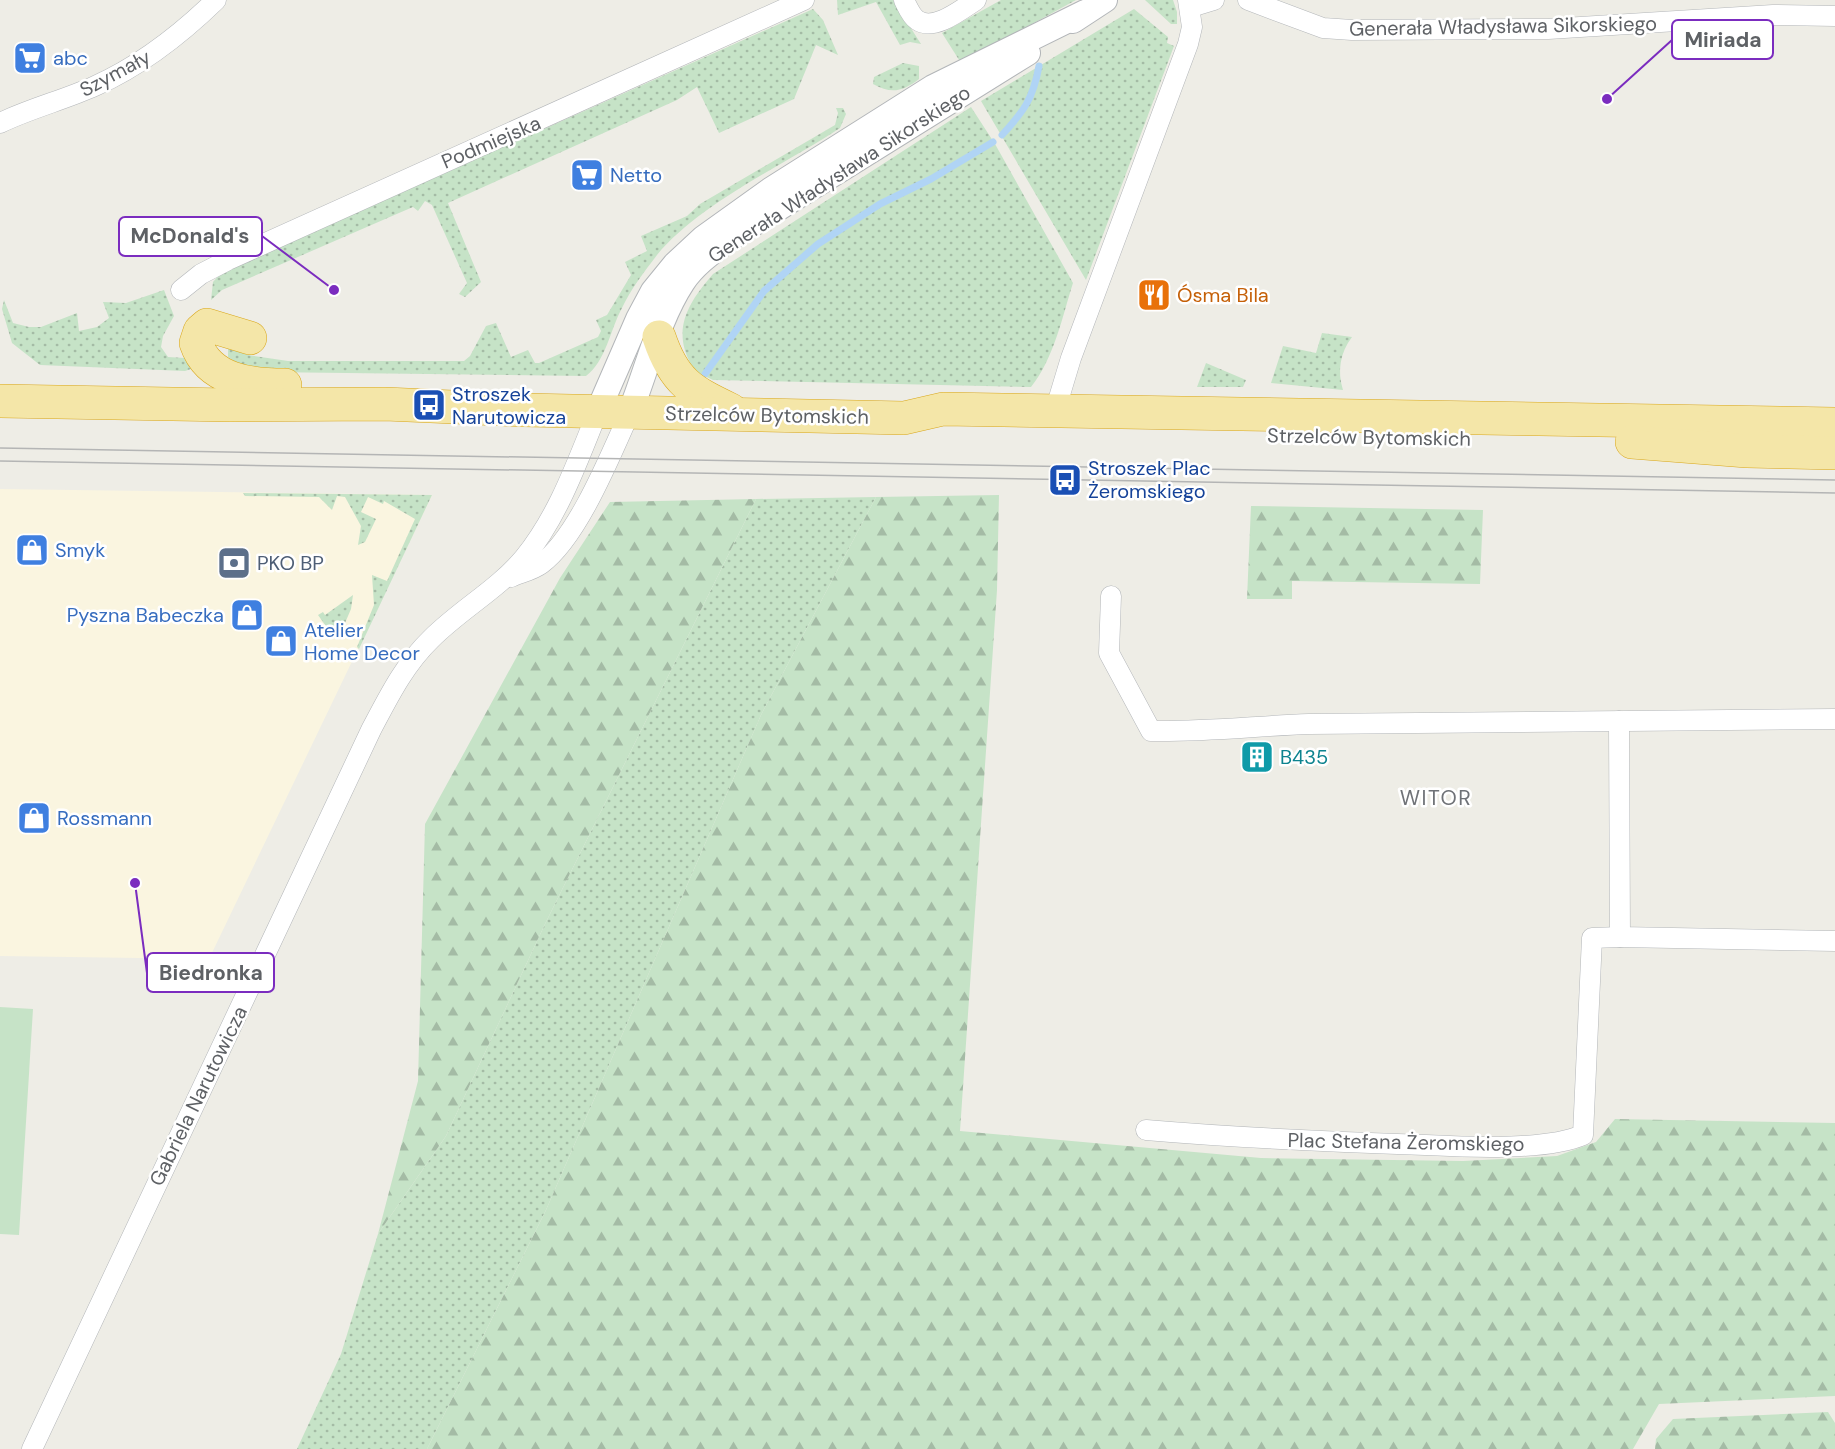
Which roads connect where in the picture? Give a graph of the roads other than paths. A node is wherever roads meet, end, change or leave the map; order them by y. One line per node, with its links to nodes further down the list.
1 (216, 0): 10 (street, Szymały)
2 (804, 0): 11 (street, Podmiejska)
3 (904, 0): 4 (street)
4 (976, 0)
5 (1214, 0): 7 (street)
6 (1248, 0): 9 (street, Generała Władysława Sikorskiego)
7 (1189, 3): 17 (street)
8 (1095, 6): 13 (street, Generała Władysława Sikorskiego); 16 (street, Generała Władysława Sikorskiego)
9 (1835, 16)
10 (0, 123)
11 (181, 290)
12 (250, 338): 15 (highway)
13 (659, 338): 18 (street, Generała Władysława Sikorskiego); 19 (highway)
14 (0, 401): 15 (highway, Strzelców Bytomskich)
15 (385, 404): 16 (highway, Strzelców Bytomskich)
16 (598, 411): 18 (highway, Strzelców Bytomskich); 23 (street, Gabriela Narutowicza)
17 (1055, 411): 20 (highway, Strzelców Bytomskich); 21 (highway, Strzelców Bytomskich)
18 (630, 412): 19 (highway, Strzelców Bytomskich); 23 (street, Gabriela Narutowicza)
19 (738, 414): 20 (highway, Strzelców Bytomskich)
20 (904, 418): 22 (highway, Strzelców Bytomskich)
21 (1835, 424)
22 (1835, 453)
23 (503, 581): 30 (street, Gabriela Narutowicza)
24 (1111, 596): 26 (street)
25 (1835, 719): 26 (street)
26 (1619, 721): 27 (street)
27 (1620, 937): 28 (street, Plac Stefana Żeromskiego); 29 (street, Plac Stefana Żeromskiego)
28 (1835, 941)
29 (1146, 1130)
30 (32, 1449)

